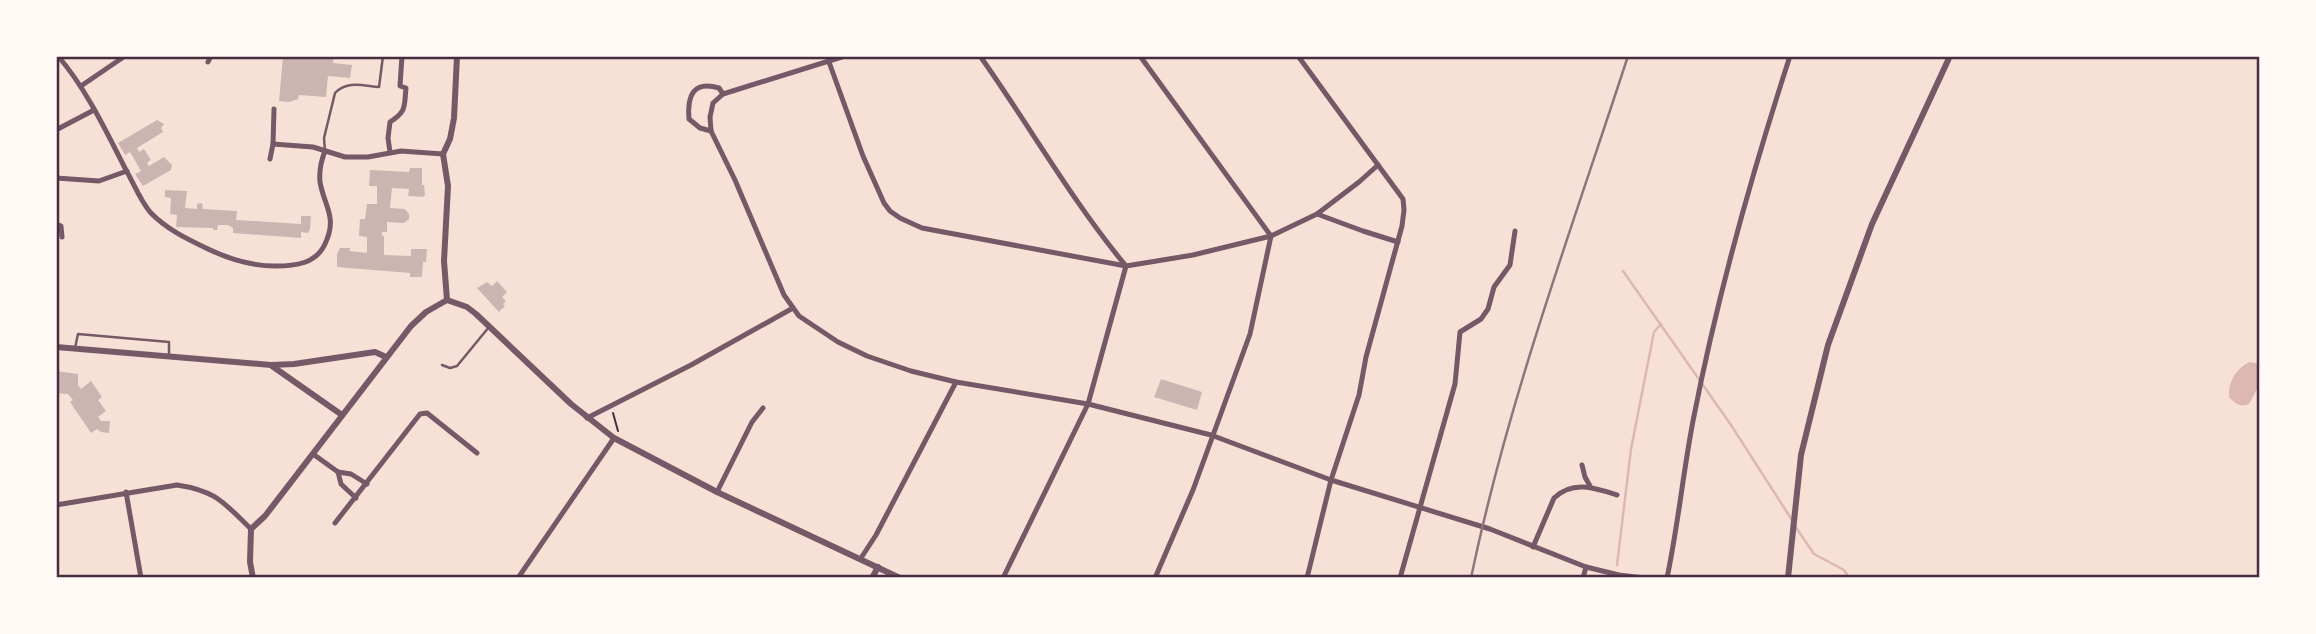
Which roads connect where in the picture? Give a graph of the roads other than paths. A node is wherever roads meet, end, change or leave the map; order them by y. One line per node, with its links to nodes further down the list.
1 (125, 56): 13 (street)
2 (383, 56): 20 (lane)
3 (402, 56): 21 (street)
4 (457, 56): 22 (street)
5 (845, 56): 12 (street)
6 (980, 56): 33 (street)
7 (1140, 56): 30 (street)
8 (1297, 56): 24 (street)
9 (1790, 56): 80 (street)
10 (1950, 56): 81 (street)
11 (57, 57): 13 (street)
12 (829, 62): 14 (street); 33 (street)
13 (81, 86): 16 (street)
14 (723, 94): 18 (street); 18 (street)
15 (274, 109): 19 (street)
16 (94, 110): 17 (street); 25 (street)
17 (56, 130)
18 (711, 131): 35 (street)
19 (272, 144): 20 (street); 23 (street)
20 (325, 151): 21 (street); 25 (street)
21 (390, 152): 22 (street)
22 (443, 154): 34 (street)
23 (270, 159)
24 (1378, 165): 27 (street); 32 (street)
25 (127, 171): 26 (street)
26 (56, 178)
27 (1317, 214): 30 (street); 32 (street)
28 (56, 224): 31 (street)
29 (1515, 231): 62 (street)
30 (1270, 236): 33 (street); 48 (street)
31 (62, 237)
32 (1398, 242): 54 (street)
33 (1126, 266): 44 (street)
34 (447, 300): 36 (street); 39 (street)
35 (793, 309): 43 (street); 47 (street)
36 (489, 327): 42 (lane); 47 (street)
37 (56, 347): 38 (street)
38 (75, 349): 40 (street); 40 (lane)
39 (386, 357): 41 (street); 46 (street)
40 (169, 358): 41 (street)
41 (271, 365): 46 (street)
42 (442, 365)
43 (956, 382): 44 (street); 66 (street)
44 (1088, 404): 48 (street); 74 (street)
45 (763, 408): 58 (street)
46 (342, 415): 51 (street)
47 (587, 418): 49 (street)
48 (1211, 435): 54 (street); 75 (street)
49 (614, 438): 58 (street); 71 (street)
50 (477, 453): 55 (street)
51 (313, 454): 53 (street); 64 (street)
52 (1582, 465): 56 (street)
53 (338, 472): 55 (street); 60 (street)
54 (1331, 480): 62 (street); 76 (street)
55 (367, 484): 60 (street)
56 (1590, 486): 59 (street); 65 (street)
57 (127, 492): 61 (street); 64 (street); 69 (street)
58 (717, 492): 66 (street)
59 (1617, 495)
60 (356, 498): 63 (street)
61 (56, 505)
62 (1419, 507): 65 (street); 77 (street)
63 (335, 523)
64 (251, 529): 70 (street)
65 (1533, 547): 68 (street)
66 (861, 558): 67 (street)
67 (878, 567): 72 (street); 73 (street)
68 (1586, 567): 78 (street); 79 (street)
69 (141, 578)
70 (253, 578)
71 (518, 578)
72 (872, 578)
73 (901, 578)
74 (1003, 578)
75 (1156, 578)
76 (1307, 578)
77 (1400, 578)
78 (1583, 578)
79 (1644, 578)
80 (1667, 578)
81 (1788, 578)

